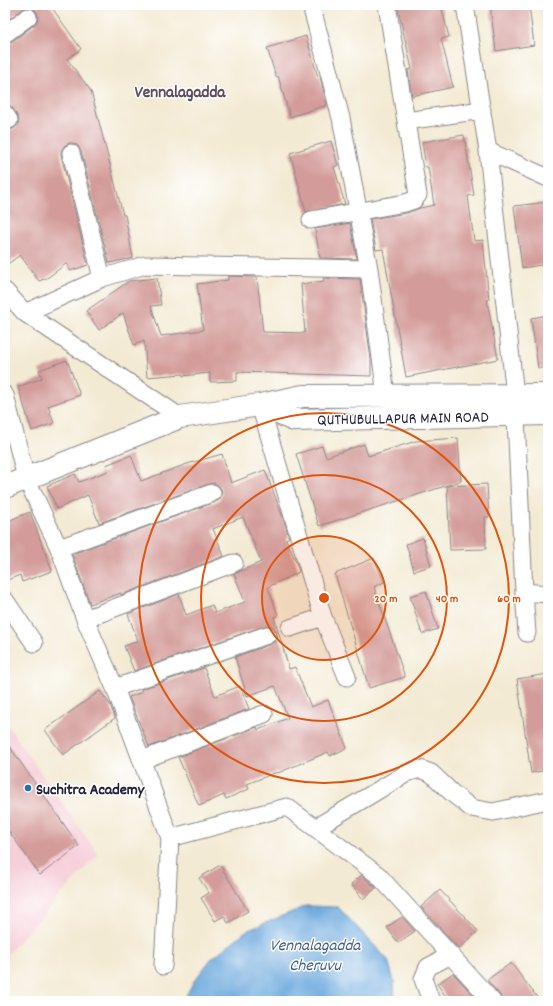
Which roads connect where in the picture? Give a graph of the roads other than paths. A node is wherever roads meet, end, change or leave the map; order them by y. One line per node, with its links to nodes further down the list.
1 (311, 5): 11 (street)
2 (387, 5): 7 (street)
3 (465, 5): 6 (street)
4 (28, 17): 5 (street)
5 (5, 34)
6 (482, 110): 7 (street); 8 (street)
7 (406, 121): 11 (street)
8 (488, 151): 10 (street); 21 (street)
9 (71, 153): 14 (street)
10 (548, 178)
11 (358, 211): 12 (street); 13 (street)
12 (311, 220)
13 (369, 269): 14 (street); 18 (street)
14 (102, 278): 16 (street)
15 (5, 292): 16 (street)
16 (24, 313): 23 (street)
17 (5, 394): 25 (street)
18 (386, 395): 20 (main road, QUTHUBULLAPUR MAIN ROAD); 21 (main road, QUTHUBULLAPUR MAIN ROAD)
19 (548, 395): 21 (main road, QUTHUBULLAPUR MAIN ROAD)
20 (260, 405): 21 (main road, QUTHUBULLAPUR MAIN ROAD); 23 (main road, QUTHUBULLAPUR MAIN ROAD); 33 (street)
21 (515, 405): 22 (main road, QUTHUBULLAPUR MAIN ROAD); 30 (street)
22 (548, 414)
23 (180, 417): 25 (main road, QUTHUBULLAPUR MAIN ROAD)
24 (5, 474): 25 (main road)
25 (26, 478): 26 (main road, QUTHUBULLAPUR MAIN ROAD); 28 (street)
26 (5, 487)
27 (212, 493): 28 (street)
28 (59, 548): 34 (street)
29 (234, 563): 34 (street)
30 (524, 592): 31 (street); 36 (street)
31 (548, 594)
32 (5, 600): 38 (street)
33 (323, 617): 35 (street); 39 (street)
34 (86, 619): 40 (street)
35 (290, 628)
36 (527, 633)
37 (266, 635): 40 (street)
38 (34, 643)
39 (347, 677)
40 (115, 688): 42 (street)
41 (264, 714): 42 (street)
42 (142, 760): 45 (street)
43 (548, 800): 44 (street)
44 (315, 828): 45 (street); 46 (street)
45 (170, 838): 47 (street)
46 (451, 954): 48 (street); 49 (street)
47 (164, 966)
48 (431, 1001)
49 (492, 1001)

